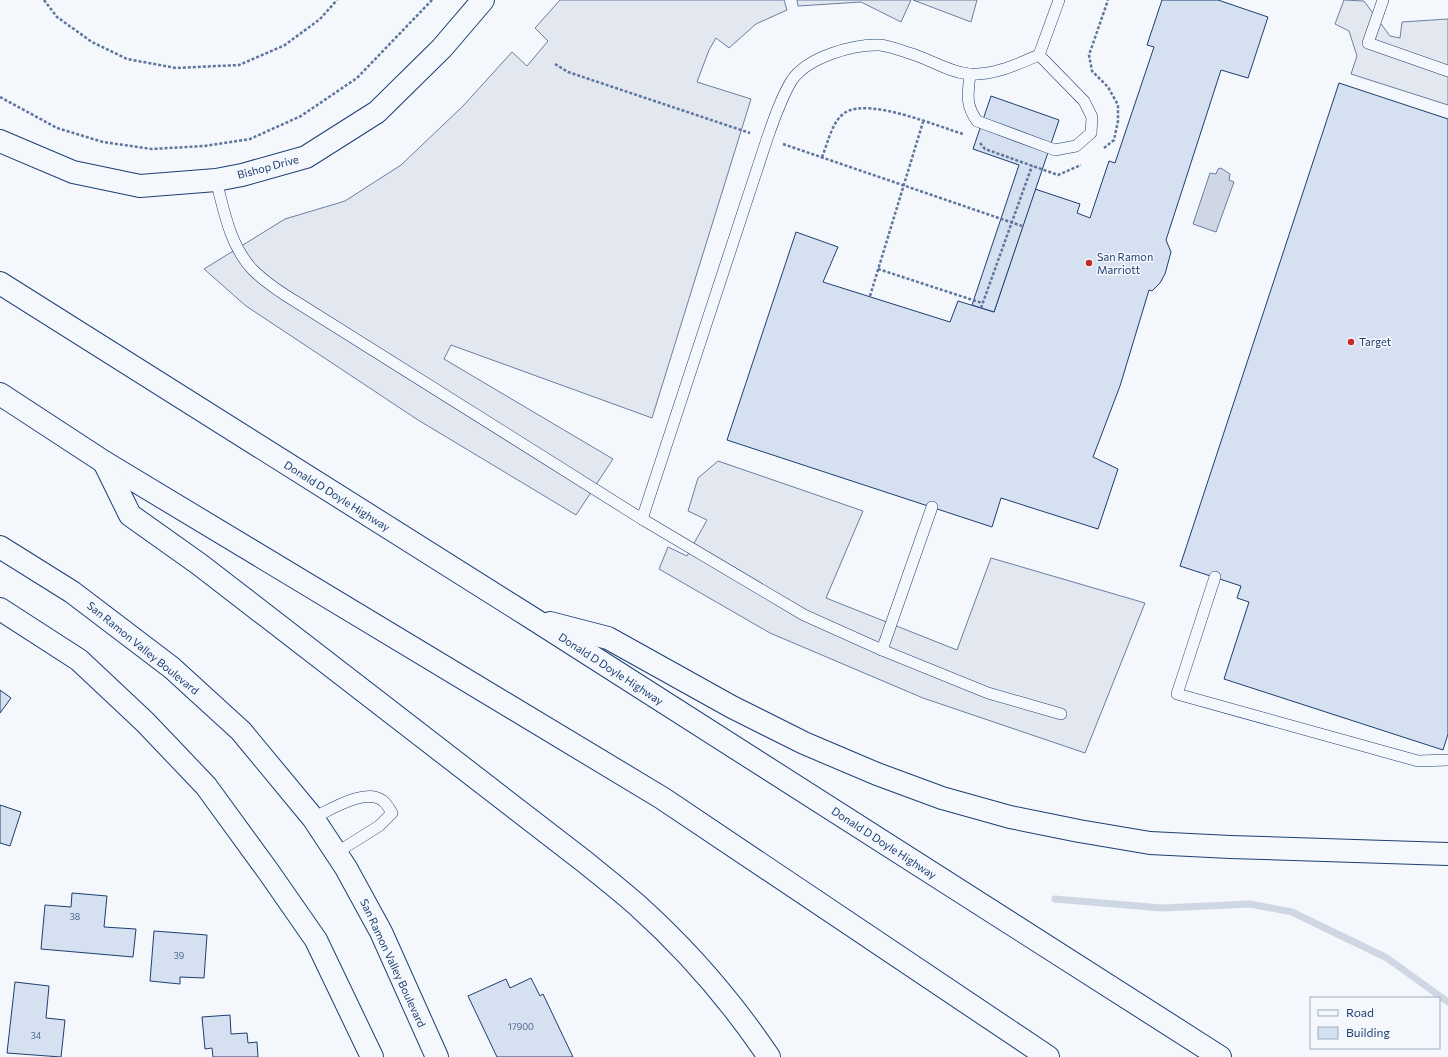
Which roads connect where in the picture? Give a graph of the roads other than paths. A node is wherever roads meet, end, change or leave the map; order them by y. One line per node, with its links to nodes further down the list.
1 (483, 0): 8 (main road, Bishop Drive)
2 (1059, 0): 4 (lane)
3 (1383, 0): 5 (lane)
4 (1039, 55): 6 (lane); 6 (lane)
5 (1448, 71)
6 (970, 74): 13 (lane)
7 (0, 141): 8 (main road, Bishop Drive)
8 (216, 180): 13 (lane)
9 (0, 283): 17 (main road, Donald D Doyle Highway)
10 (0, 394): 11 (main road)
11 (104, 462): 26 (main road); 27 (main road)
12 (932, 507): 18 (lane)
13 (642, 520): 18 (lane)
14 (0, 547): 21 (main road, San Ramon Valley Boulevard)
15 (1215, 577): 20 (lane)
16 (0, 609): 24 (main road)
17 (532, 618): 23 (main road); 28 (main road, Donald D Doyle Highway)
18 (882, 650): 19 (lane)
19 (1061, 714)
20 (1448, 760)
21 (313, 818): 22 (main road, San Ramon Valley Boulevard); 22 (lane)
22 (336, 853): 25 (main road, San Ramon Valley Boulevard)
23 (1448, 854)
24 (372, 1057)
25 (437, 1057)
26 (769, 1057)
27 (1048, 1057)
28 (1220, 1057)

